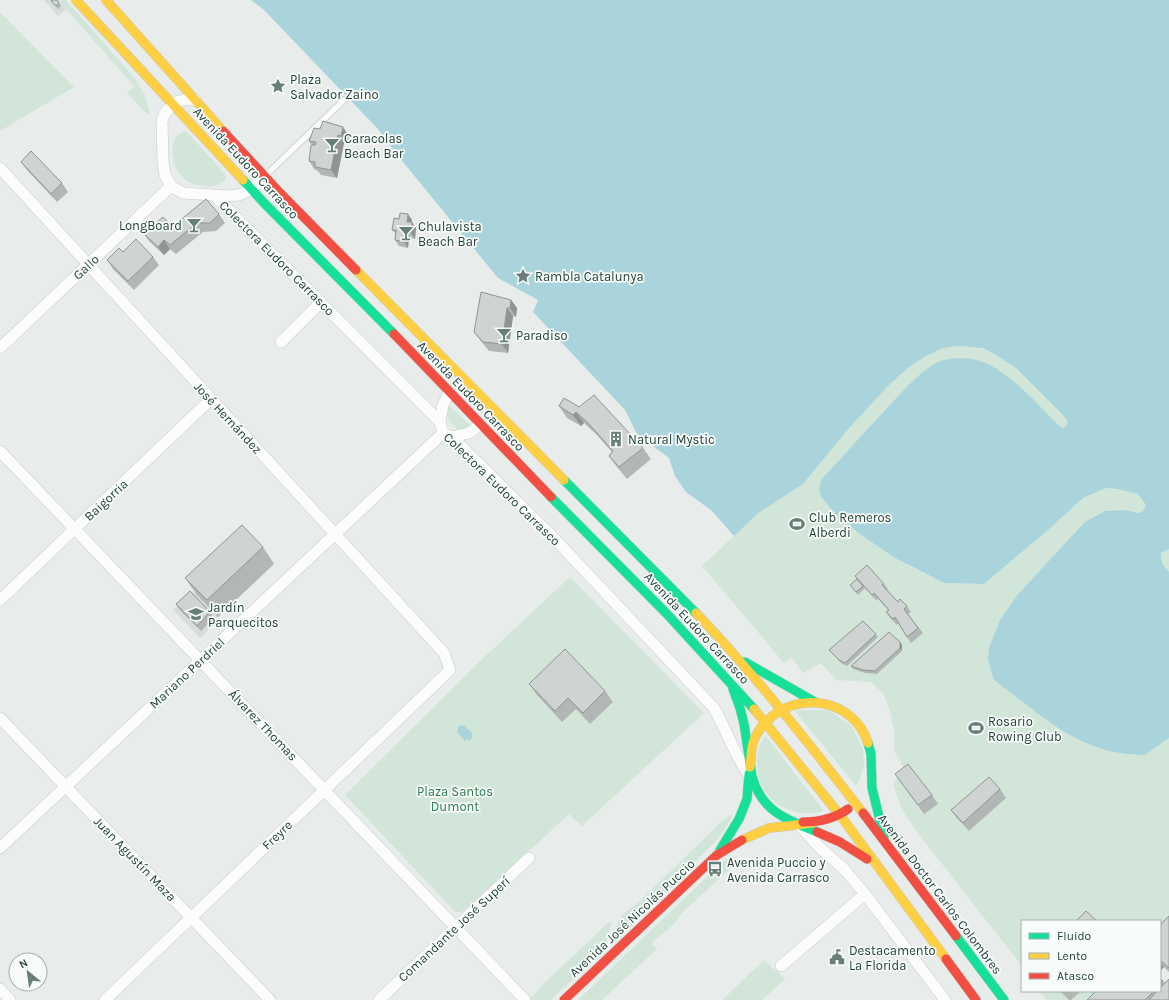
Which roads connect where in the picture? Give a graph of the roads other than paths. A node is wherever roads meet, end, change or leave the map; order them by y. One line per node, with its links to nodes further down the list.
1 (76, 0): 5 (main road, Avenida Eudoro Carrasco)
2 (106, 0): 3 (main road, Avenida Eudoro Carrasco)
3 (195, 100): 5 (street); 7 (main road, Avenida Eudoro Carrasco)
4 (344, 100): 7 (lane)
5 (173, 104): 8 (street); 9 (main road, Avenida Eudoro Carrasco)
6 (0, 168): 11 (street, José Hernández)
7 (265, 176): 9 (street); 24 (main road, Avenida Eudoro Carrasco)
8 (171, 186): 10 (street); 11 (street, Gallo)
9 (252, 189): 10 (street); 15 (main road, Avenida Eudoro Carrasco)
10 (215, 196): 12 (street, Colectora Eudoro Carrasco)
11 (88, 265): 14 (street, Gallo); 16 (street, José Hernández)
12 (321, 302): 13 (street); 17 (street, Colectora Eudoro Carrasco)
13 (281, 342)
14 (0, 348)
15 (449, 392): 17 (street); 18 (main road, Avenida Eudoro Carrasco)
16 (212, 399): 21 (street, Baigorria); 22 (street, José Hernández)
17 (440, 422): 19 (street, Colectora Eudoro Carrasco)
18 (480, 425): 19 (street, Mariano Perdriel); 27 (main road, Avenida Eudoro Carrasco)
19 (448, 435): 22 (street, Mariano Perdriel); 32 (street, Colectora Eudoro Carrasco)
20 (0, 451): 21 (street, Álvarez Thomas)
21 (75, 529): 23 (street, Baigorria); 25 (street, Álvarez Thomas)
22 (335, 534): 25 (street, Mariano Perdriel); 26 (street, José Hernández)
23 (0, 600)
24 (735, 656): 28 (main road); 29 (main road, Avenida Eudoro Carrasco)
25 (200, 660): 36 (street, Mariano Perdriel); 37 (street, Álvarez Thomas)
26 (450, 670): 37 (street, Freyre)
27 (730, 682): 31 (main road, Avenida Eudoro Carrasco); 34 (main road)
28 (814, 702): 29 (main road); 33 (main road)
29 (780, 710): 31 (main road); 39 (main road, Avenida Eudoro Carrasco)
30 (0, 718): 36 (street, Juan Agustín Maza)
31 (765, 722): 34 (main road); 40 (main road, Avenida Eudoro Carrasco)
32 (739, 760): 34 (street, Colectora Eudoro Carrasco); 38 (street, Colectora Eudoro Carrasco)
33 (871, 770): 39 (main road); 44 (main road)
34 (750, 771): 35 (street, Colectora Eudoro Carrasco); 38 (main road, Avenida José Nicolás Puccio)
35 (755, 786): 41 (main road)
36 (66, 787): 45 (street, Mariano Perdriel); 50 (street, Juan Agustín Maza)
37 (325, 790): 50 (street, Freyre); 51 (street, Álvarez Thomas)
38 (747, 799): 46 (main road, Avenida José Nicolás Puccio)
39 (855, 803): 40 (main road); 44 (main road, Avenida Doctor Carlos Colombres)
40 (840, 815): 42 (main road, Avenida José Nicolás Puccio); 48 (main road)
41 (782, 816): 42 (main road); 43 (main road)
42 (813, 823): 43 (main road, Avenida José Nicolás Puccio)
43 (798, 825): 46 (main road, Avenida José Nicolás Puccio); 48 (main road); 49 (street)
44 (885, 843): 62 (main road, Avenida Doctor Carlos Colombres)
45 (0, 848)
46 (717, 855): 59 (main road, Avenida José Nicolás Puccio)
47 (529, 858): 51 (street, Comandante José Superí)
48 (878, 868): 61 (main road)
49 (865, 894): 52 (street); 60 (street)
50 (191, 918): 56 (street, Freyre); 57 (street, Juan Agustín Maza)
51 (456, 927): 54 (street, Álvarez Thomas); 58 (street, Comandante José Superí)
52 (781, 966)
53 (0, 989): 55 (street)
54 (524, 999)
55 (10, 1000)
56 (105, 1000)
57 (270, 1000)
58 (379, 1000)
59 (564, 1000)
60 (945, 1000)
61 (976, 1000)
62 (1004, 1000)

